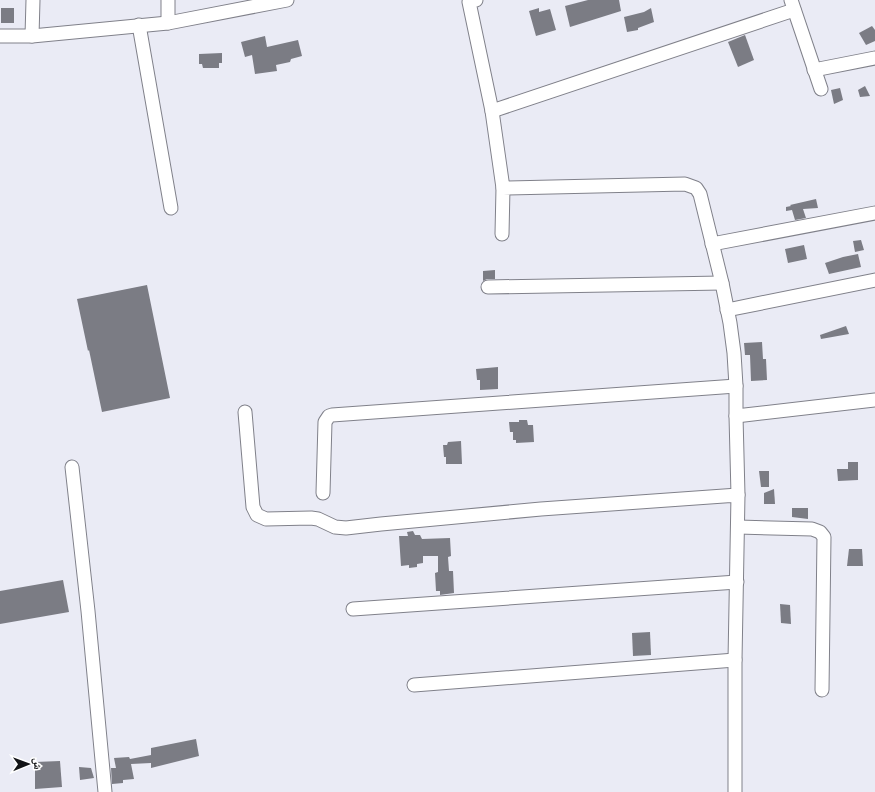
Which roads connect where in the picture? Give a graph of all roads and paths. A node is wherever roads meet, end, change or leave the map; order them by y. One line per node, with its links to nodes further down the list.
1 (33, 0): 9 (street)
2 (168, 0): 6 (street)
3 (287, 0): 6 (street)
4 (471, 1): 13 (street)
5 (793, 5): 11 (street); 13 (street)
6 (168, 23): 7 (street)
7 (139, 26): 9 (street); 15 (street)
8 (0, 36): 9 (street)
9 (32, 36)
10 (875, 58): 11 (street)
11 (814, 70): 12 (street)
12 (820, 89)
13 (492, 111): 14 (street)
14 (503, 188): 17 (street); 18 (street)
15 (171, 208)
16 (875, 213): 18 (street)
17 (502, 234)
18 (712, 244): 20 (street)
19 (875, 280): 22 (street)
20 (722, 283): 21 (street); 22 (street)
21 (488, 287)
22 (727, 310): 23 (street)
23 (736, 386): 26 (street); 28 (street)
24 (875, 400): 26 (street)
25 (245, 412): 29 (street)
26 (736, 416): 29 (street)
27 (72, 467): 36 (street)
28 (323, 493)
29 (738, 494): 30 (street)
30 (738, 527): 31 (street); 35 (street)
31 (737, 582): 32 (street); 33 (street)
32 (353, 609)
33 (735, 660): 34 (street); 37 (street)
34 (414, 685)
35 (822, 690)
36 (105, 792)
37 (735, 792)

